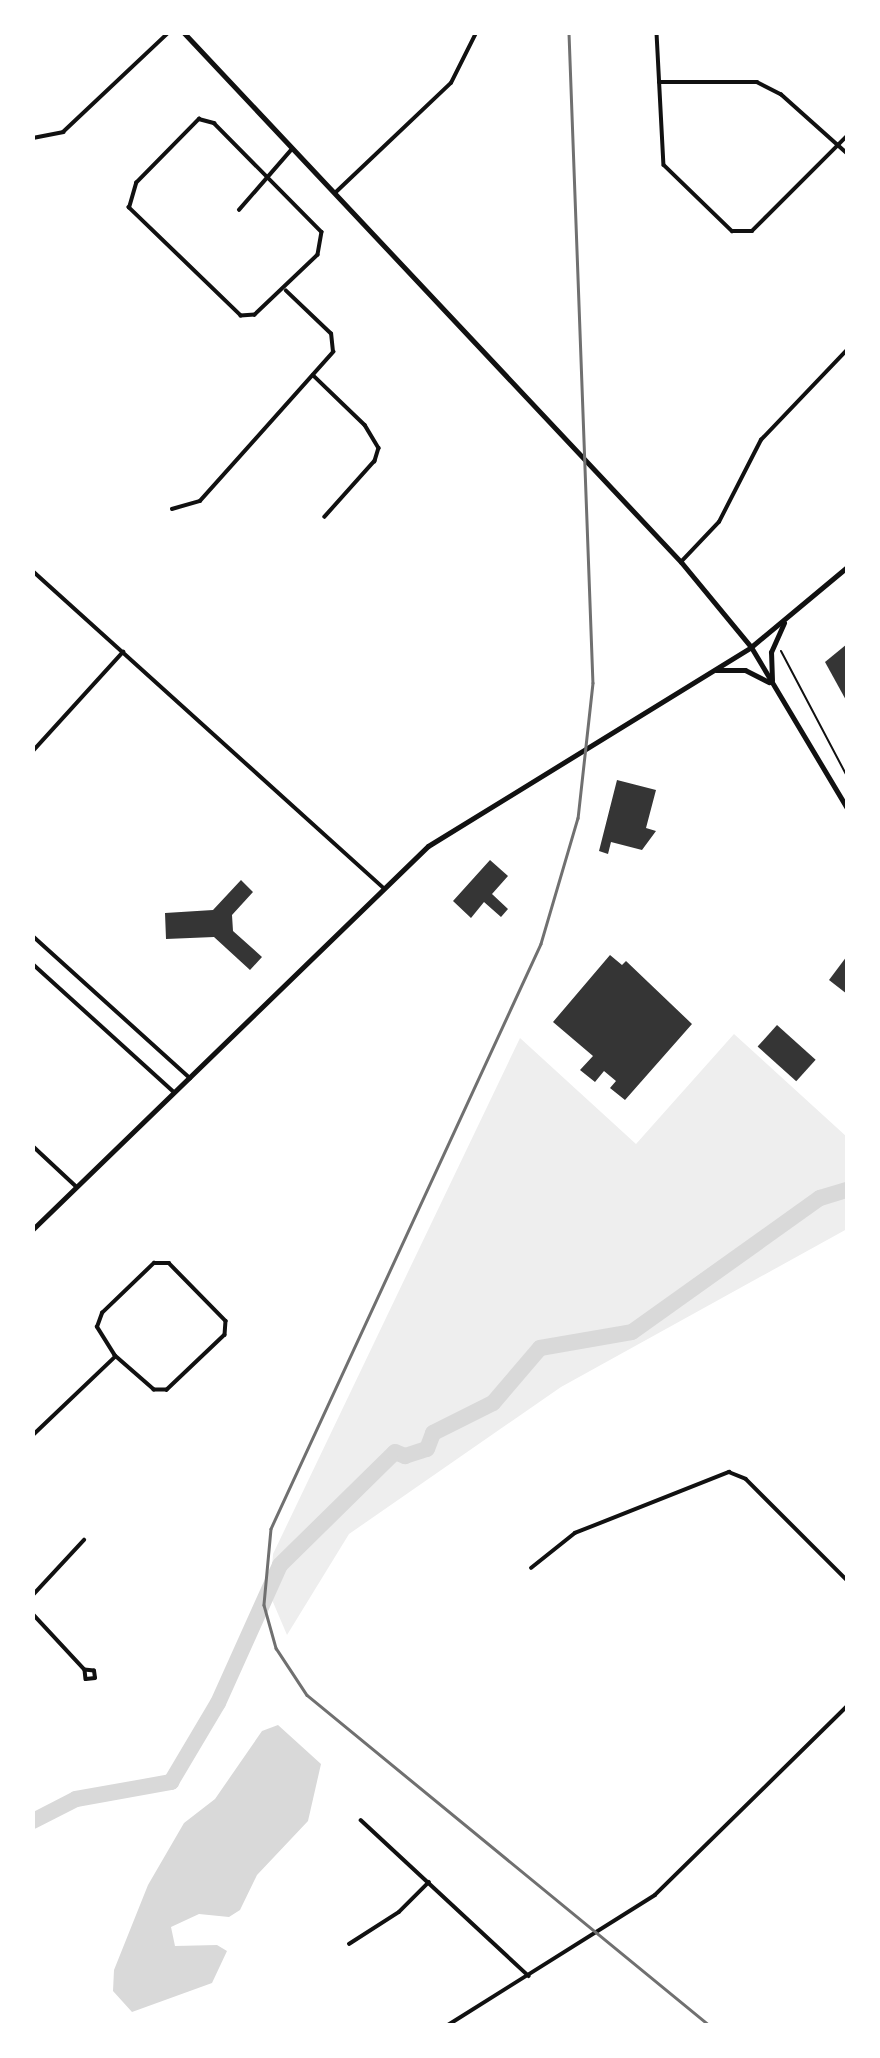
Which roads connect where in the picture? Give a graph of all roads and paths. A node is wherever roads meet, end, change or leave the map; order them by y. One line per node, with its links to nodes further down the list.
1 (167, 33): 7 (street)
2 (184, 33): 9 (main road)
3 (476, 33): 12 (street)
4 (657, 33): 5 (street)
5 (659, 82): 8 (street); 8 (street)
6 (847, 136): 8 (street)
7 (33, 138)
8 (838, 145): 10 (street)
9 (293, 148): 11 (street); 12 (main road)
10 (847, 153)
11 (268, 176): 13 (street); 14 (street); 14 (street)
12 (336, 192): 19 (main road)
13 (239, 210)
14 (286, 291): 16 (street)
15 (847, 350): 19 (street)
16 (313, 375): 17 (street); 18 (street)
17 (172, 509)
18 (325, 517)
19 (681, 562): 24 (main road)
20 (847, 567): 22 (main road)
21 (33, 571): 25 (street)
22 (786, 620): 23 (main road); 24 (main road)
23 (773, 644): 27 (main road); 29 (path)
24 (751, 647): 26 (main road); 27 (main road)
25 (122, 652): 28 (street); 31 (street)
26 (710, 672): 27 (main road); 31 (main road)
27 (772, 683): 30 (main road)
28 (33, 751)
29 (847, 776)
30 (847, 808)
31 (384, 888): 34 (main road)
32 (33, 936): 34 (street)
33 (33, 964): 35 (street)
34 (190, 1078): 35 (main road)
35 (174, 1092): 37 (main road)
36 (33, 1146): 37 (street)
37 (78, 1186): 38 (main road)
38 (33, 1229)
39 (115, 1356): 39 (street); 40 (street)
40 (33, 1436)
41 (85, 1540): 44 (street)
42 (531, 1568): 43 (street)
43 (847, 1580)
44 (33, 1595)
45 (33, 1614): 46 (street)
46 (86, 1670)
47 (847, 1706): 51 (street)
48 (361, 1820): 49 (street)
49 (429, 1882): 50 (street); 51 (street)
50 (349, 1944)
51 (530, 1976): 52 (street)
52 (448, 2025)

